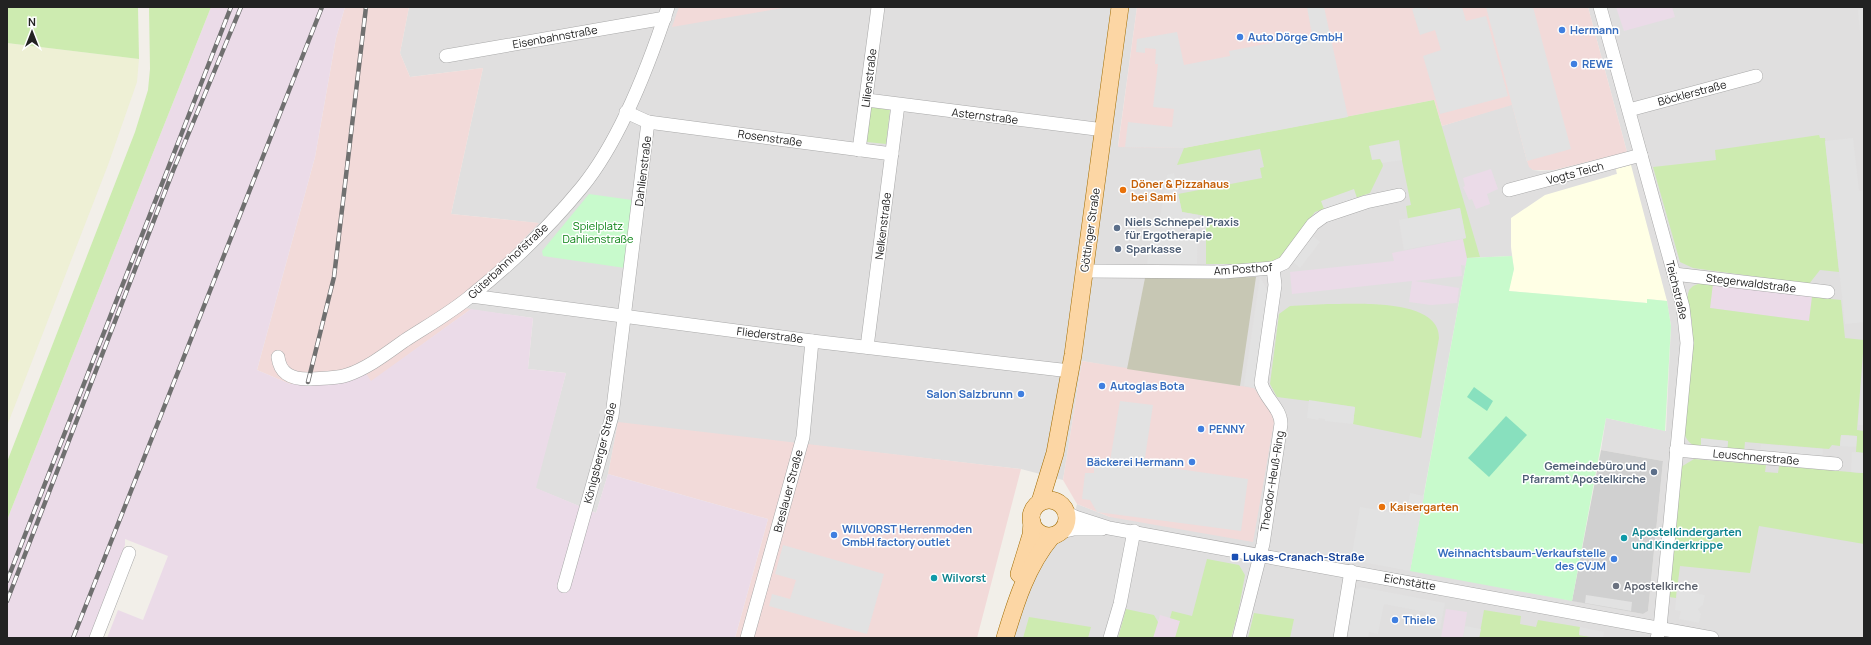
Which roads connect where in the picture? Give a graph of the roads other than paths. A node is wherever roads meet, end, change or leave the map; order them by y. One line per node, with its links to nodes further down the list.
1 (878, 7): 7 (street, Lilienstraße)
2 (1120, 7): 12 (main road, Göttinger Straße)
3 (1600, 7): 9 (street, Teichstraße)
4 (666, 13): 5 (street, Eisenbahnstraße); 10 (street, Güterbahnhofstraße)
5 (446, 56)
6 (1756, 76): 9 (street, Böcklerstraße)
7 (866, 100): 8 (street, Asternstraße); 13 (street, Lilienstraße)
8 (898, 105): 12 (street, Asternstraße); 14 (street, Nelkenstraße)
9 (1629, 110): 15 (street, Teichstraße)
10 (626, 112): 11 (street, Dahlienstraße); 22 (street, Güterbahnhofstraße)
11 (648, 122): 13 (street, Rosenstraße); 23 (street, Dahlienstraße)
12 (1104, 130): 19 (main road, Göttinger Straße)
13 (860, 150): 14 (street, Rosenstraße)
14 (892, 154): 25 (street, Nelkenstraße)
15 (1641, 155): 16 (street, Vogts Teich); 20 (street, Teichstraße)
16 (1509, 190)
17 (1399, 195): 18 (street, Am Posthof)
18 (1273, 268): 19 (street, Am Posthof); 38 (street, Theodor-Heuß-Ring)
19 (1085, 271): 27 (main road, Göttinger Straße)
20 (1674, 274): 21 (street, Stegerwaldstraße); 28 (street, Teichstraße)
21 (1828, 292)
22 (472, 296): 23 (street, Fliederstraße); 26 (street, Güterbahnhofstraße)
23 (625, 317): 24 (street, Fliederstraße); 40 (street, Königsberger Straße)
24 (812, 341): 25 (street, Fliederstraße); 44 (street, Breslauer Straße)
25 (868, 347): 27 (street, Fliederstraße)
26 (278, 357)
27 (1070, 371): 29 (main road, Göttinger Straße)
28 (1676, 450): 30 (street, Leuschnerstraße); 42 (street, Teichstraße)
29 (1055, 453): 31 (main road, Göttinger Straße); 32 (main road, Göttinger Straße)
30 (1836, 464)
31 (1040, 502): 32 (main road); 33 (main road, Göttinger Straße)
32 (1062, 507): 34 (street, Eichstätte); 36 (main road, Göttinger Straße)
33 (1032, 522): 36 (main road); 41 (main road, Göttinger Straße)
34 (1108, 528): 35 (street, Eichstätte); 36 (street, Eichstätte)
35 (1134, 532): 38 (street, Eichstätte); 46 (street)
36 (1056, 534): 41 (main road, Göttinger Straße)
37 (129, 553): 43 (street)
38 (1259, 556): 39 (street, Eichstätte); 47 (street)
39 (1351, 571): 42 (street, Eichstätte); 48 (street)
40 (564, 586)
41 (1016, 598): 45 (main road, Göttinger Straße)
42 (1658, 633): 49 (street, Eichstätte)
43 (96, 638)
44 (747, 638)
45 (1005, 638)
46 (1110, 638)
47 (1239, 638)
48 (1340, 638)
49 (1712, 638)

